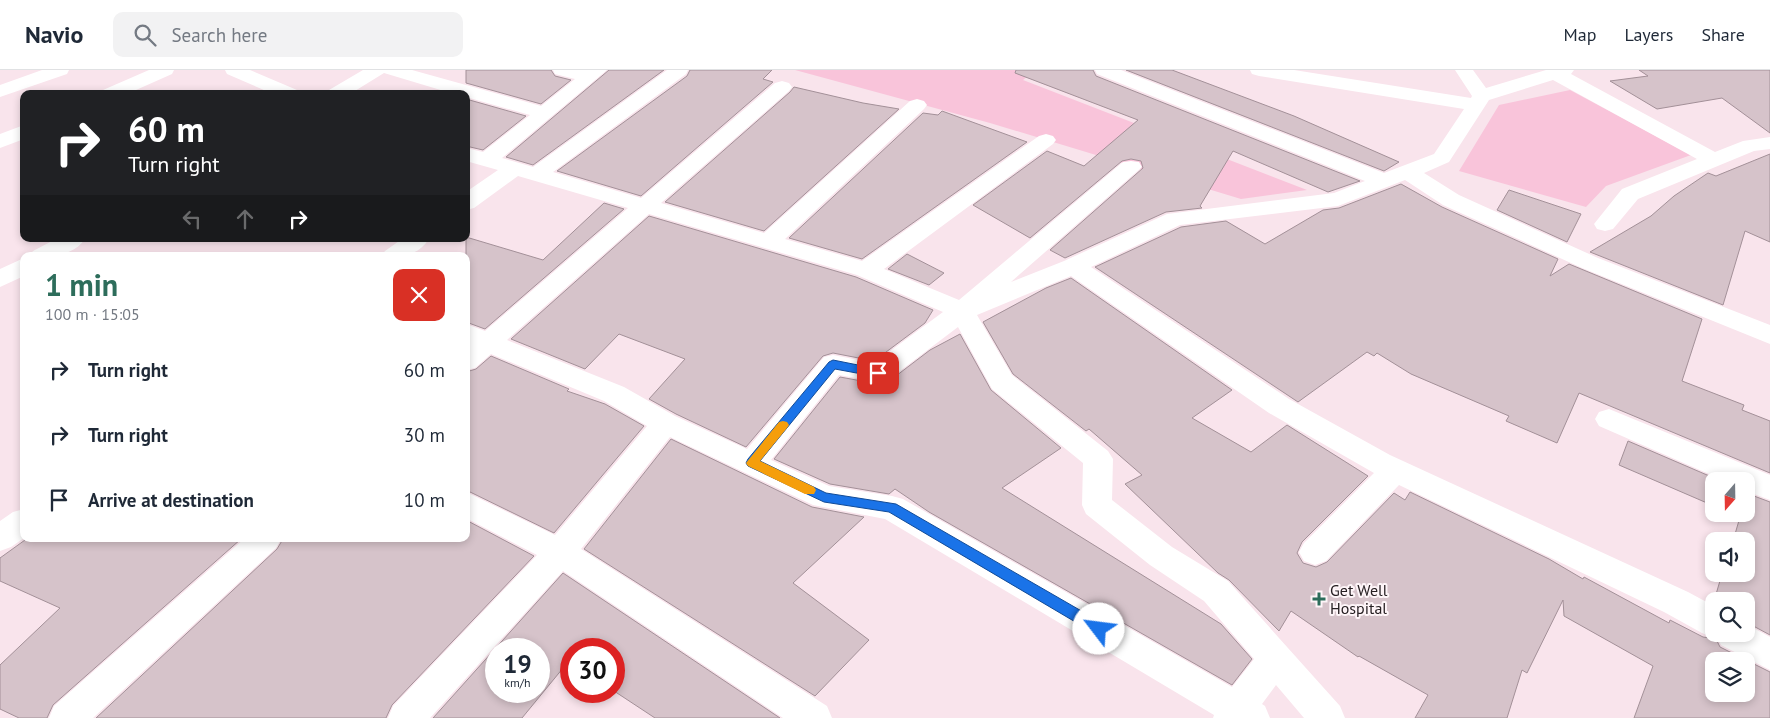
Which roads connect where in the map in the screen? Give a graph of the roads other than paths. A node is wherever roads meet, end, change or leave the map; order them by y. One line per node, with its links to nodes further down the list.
1 (60, 70): 18 (street)
2 (165, 70): 14 (street)
3 (234, 70): 15 (street)
4 (376, 70): 16 (street)
5 (391, 70): 17 (street)
6 (562, 70): 12 (street)
7 (679, 70): 31 (street)
8 (1104, 70): 32 (street)
9 (1259, 70): 20 (street)
10 (1464, 70): 20 (street)
11 (1560, 72): 20 (street); 28 (street)
12 (593, 74): 22 (street)
13 (782, 87): 34 (street)
14 (119, 90)
15 (281, 90)
16 (343, 90)
17 (462, 90)
18 (0, 91)
19 (470, 92): 22 (street)
20 (1479, 100): 30 (street)
21 (916, 105): 38 (street)
22 (544, 113): 27 (street)
23 (20, 133): 25 (street)
24 (1046, 140): 43 (street)
25 (0, 142)
26 (1770, 143): 28 (street)
27 (476, 157): 31 (street)
28 (1715, 160): 35 (street)
29 (1131, 167): 45 (street)
30 (1406, 171): 32 (street); 46 (street)
31 (524, 172): 33 (street); 34 (street)
32 (1382, 180): 41 (street)
33 (470, 201)
34 (644, 207): 38 (street); 47 (street)
35 (1605, 224)
36 (67, 242): 39 (street)
37 (413, 242): 40 (street)
38 (768, 242): 43 (street)
39 (49, 252)
40 (399, 252)
41 (1072, 266): 45 (street); 52 (street)
42 (20, 268): 44 (street)
43 (866, 270): 45 (street)
44 (0, 279)
45 (962, 311): 51 (street); 63 (street)
46 (1770, 335)
47 (477, 338): 48 (street); 50 (street)
48 (470, 352)
49 (1609, 419): 53 (street)
50 (666, 423): 51 (street); 58 (street)
51 (752, 463): 64 (street)
52 (1395, 472): 59 (street); 60 (street)
53 (1770, 488)
54 (470, 506): 58 (street)
55 (20, 524): 56 (street)
56 (0, 538)
57 (262, 542): 65 (street)
58 (560, 552): 66 (street); 67 (street)
59 (1315, 552)
60 (1705, 618)
61 (1748, 642): 62 (street)
62 (1770, 654)
63 (1274, 659): 64 (street); 68 (street)
64 (1240, 715)
65 (67, 718)
66 (406, 718)
67 (814, 718)
68 (1327, 718)

